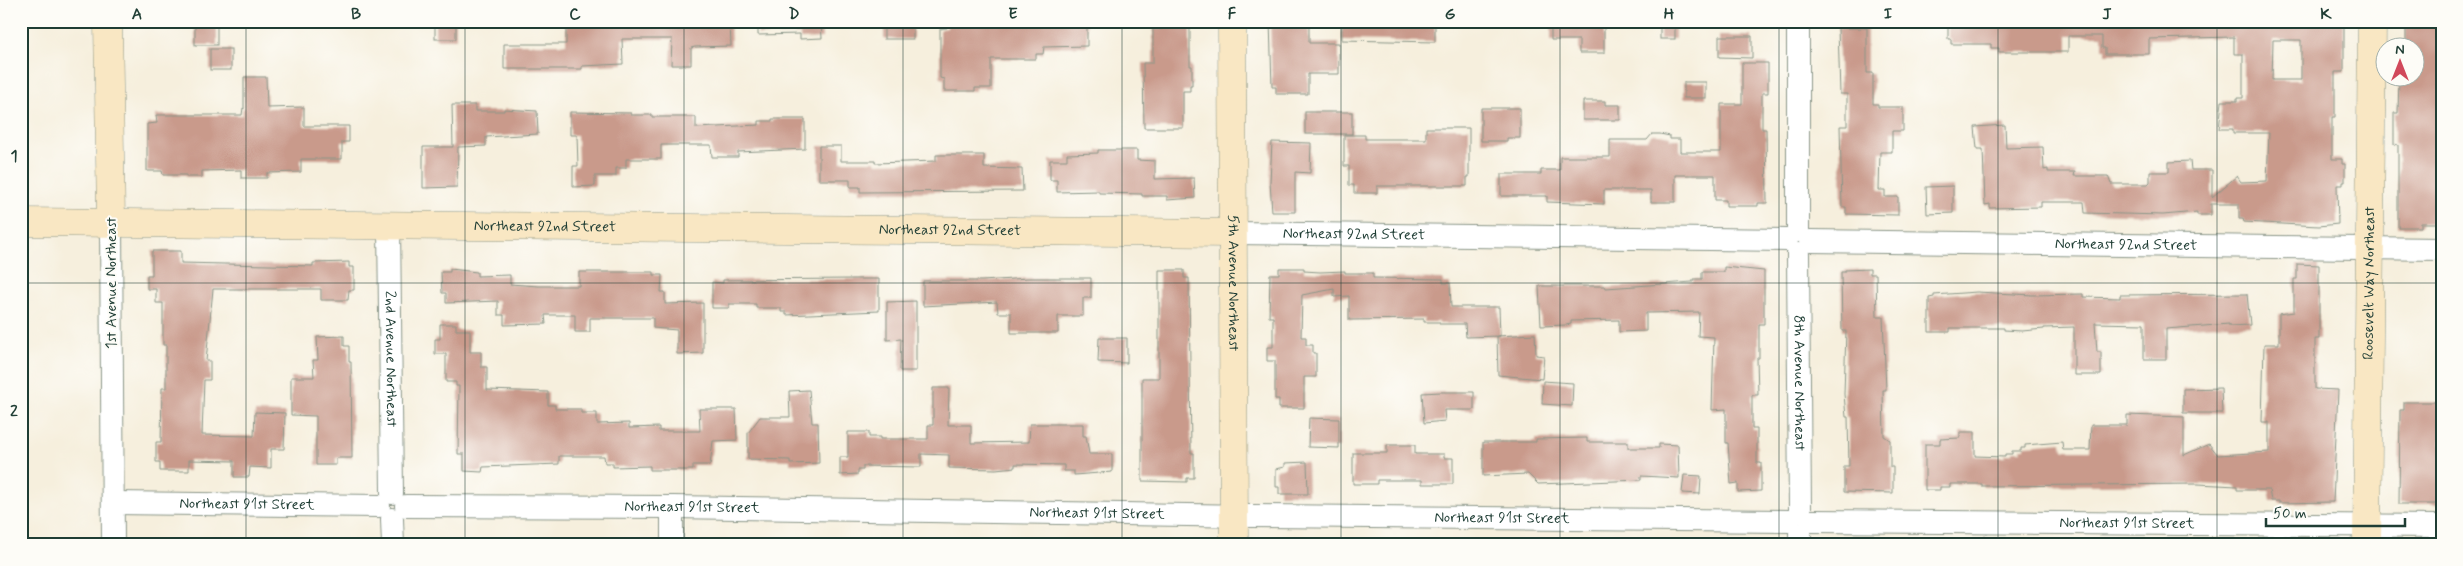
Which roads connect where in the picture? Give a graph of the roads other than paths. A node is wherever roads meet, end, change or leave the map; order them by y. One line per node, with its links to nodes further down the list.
1 (108, 21): 6 (street, 1st Avenue Northeast)
2 (1232, 21): 8 (street, 5th Avenue Northeast)
3 (1798, 21): 9 (street, 8th Avenue Northeast)
4 (2372, 21): 10 (street, Roosevelt Way Northeast)
5 (21, 222): 6 (street, Northeast 92nd Street)
6 (112, 222): 7 (street, Northeast 92nd Street); 12 (street, 1st Avenue Northeast)
7 (389, 224): 8 (street, Northeast 92nd Street); 13 (street, 2nd Avenue Northeast)
8 (1232, 233): 9 (street, Northeast 92nd Street); 15 (street, 5th Avenue Northeast)
9 (1798, 242): 10 (street, Northeast 92nd Street); 17 (street, 8th Avenue Northeast)
10 (2369, 249): 11 (street, Northeast 92nd Street); 18 (street, Roosevelt Way Northeast)
11 (2442, 249)
12 (113, 503): 13 (street, Northeast 91st Street); 19 (street, 1st Avenue Northeast)
13 (392, 506): 14 (street, Northeast 91st Street); 20 (street, 2nd Avenue Northeast)
14 (672, 507): 15 (street, Northeast 91st Street); 21 (street)
15 (1234, 516): 17 (street, Northeast 91st Street); 22 (street, 5th Avenue Northeast)
16 (2442, 526): 18 (street, Northeast 91st Street)
17 (1800, 527): 18 (street, Northeast 91st Street)
18 (2367, 535)
19 (113, 545)
20 (393, 545)
21 (672, 545)
22 (1234, 545)

